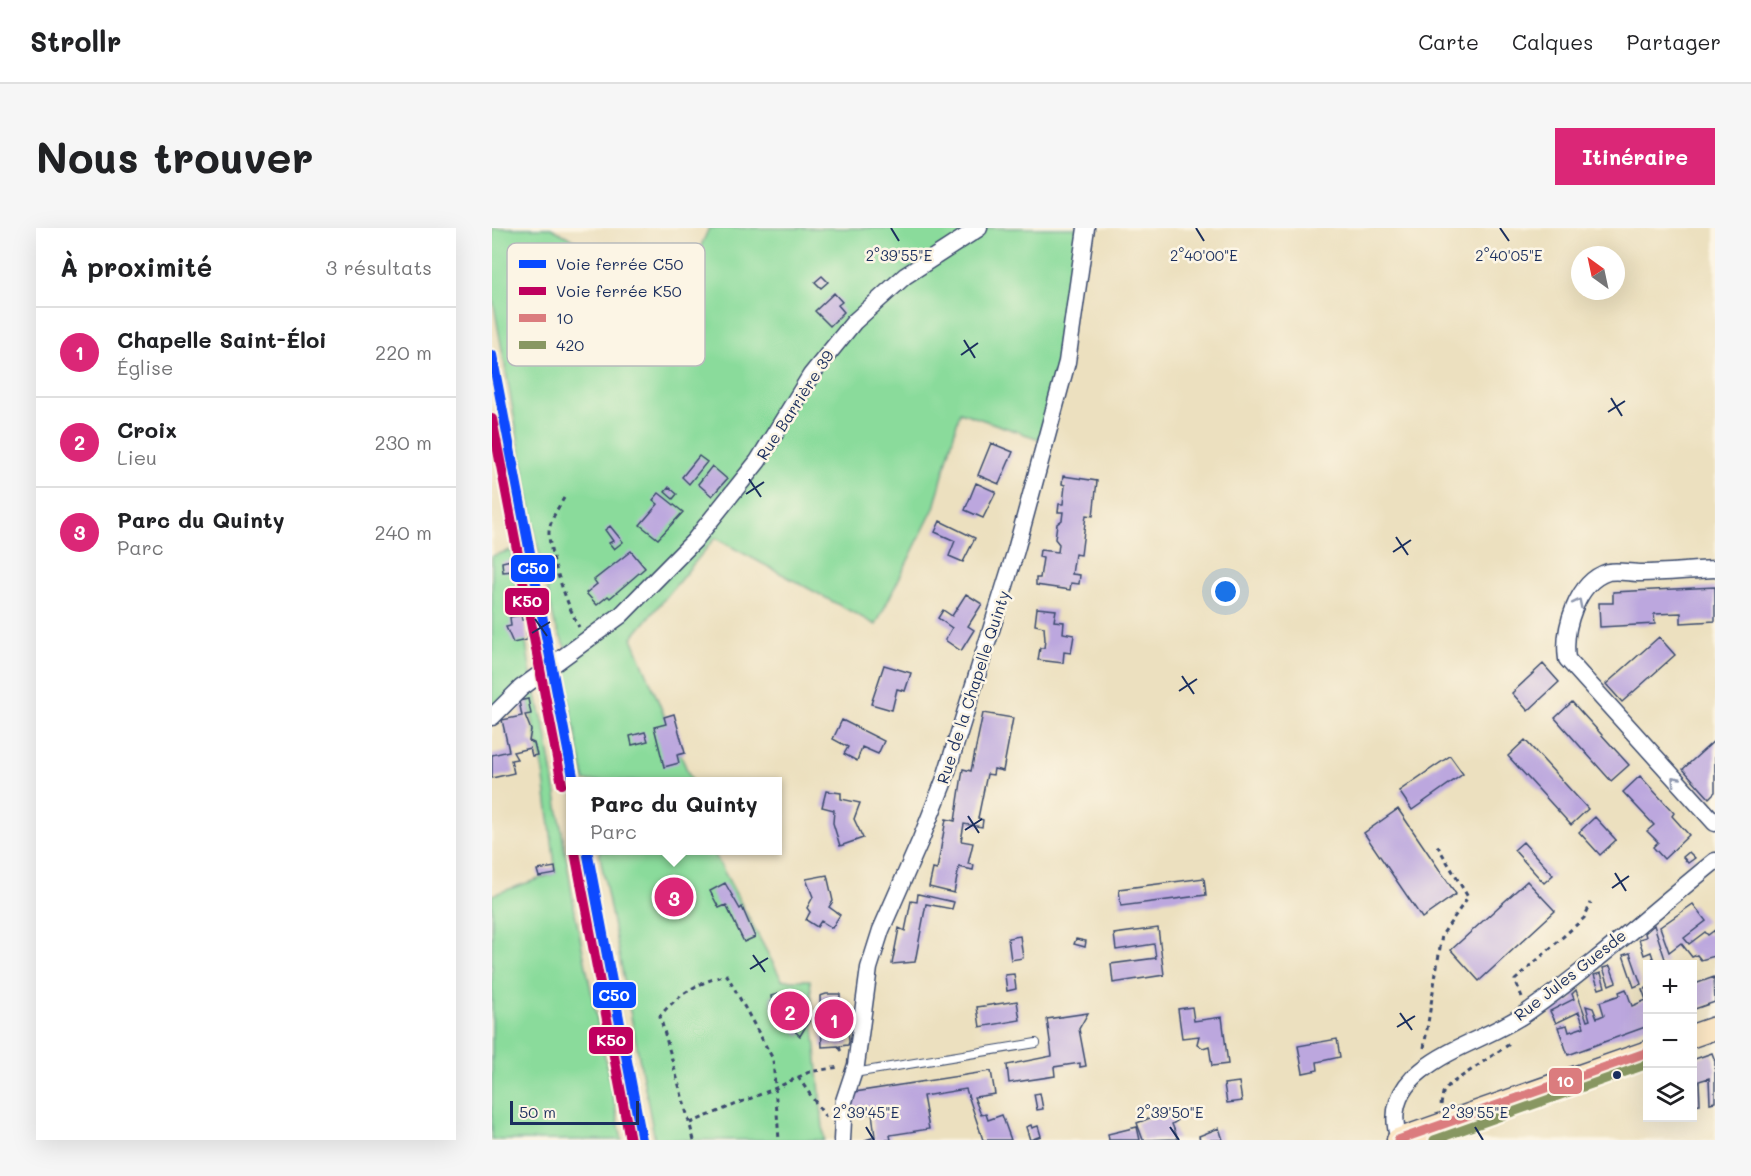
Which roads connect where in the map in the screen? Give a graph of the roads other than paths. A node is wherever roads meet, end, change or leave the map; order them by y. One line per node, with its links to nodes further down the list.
1 (979, 228): 4 (street, Rue Barrière 39)
2 (1086, 228): 11 (street, Rue de la Chapelle Quinty)
3 (1715, 569): 5 (street, one-way to 3)
4 (492, 717)
5 (1715, 823)
6 (1715, 861): 13 (street, Rue Jules Guesde)
7 (1715, 1028): 8 (main road)
8 (1697, 1034)
9 (1036, 1043): 11 (lane)
10 (1643, 1053): 13 (main road)
11 (854, 1073): 12 (street, Rue de la Chapelle Quinty)
12 (842, 1140)
13 (1399, 1140)

